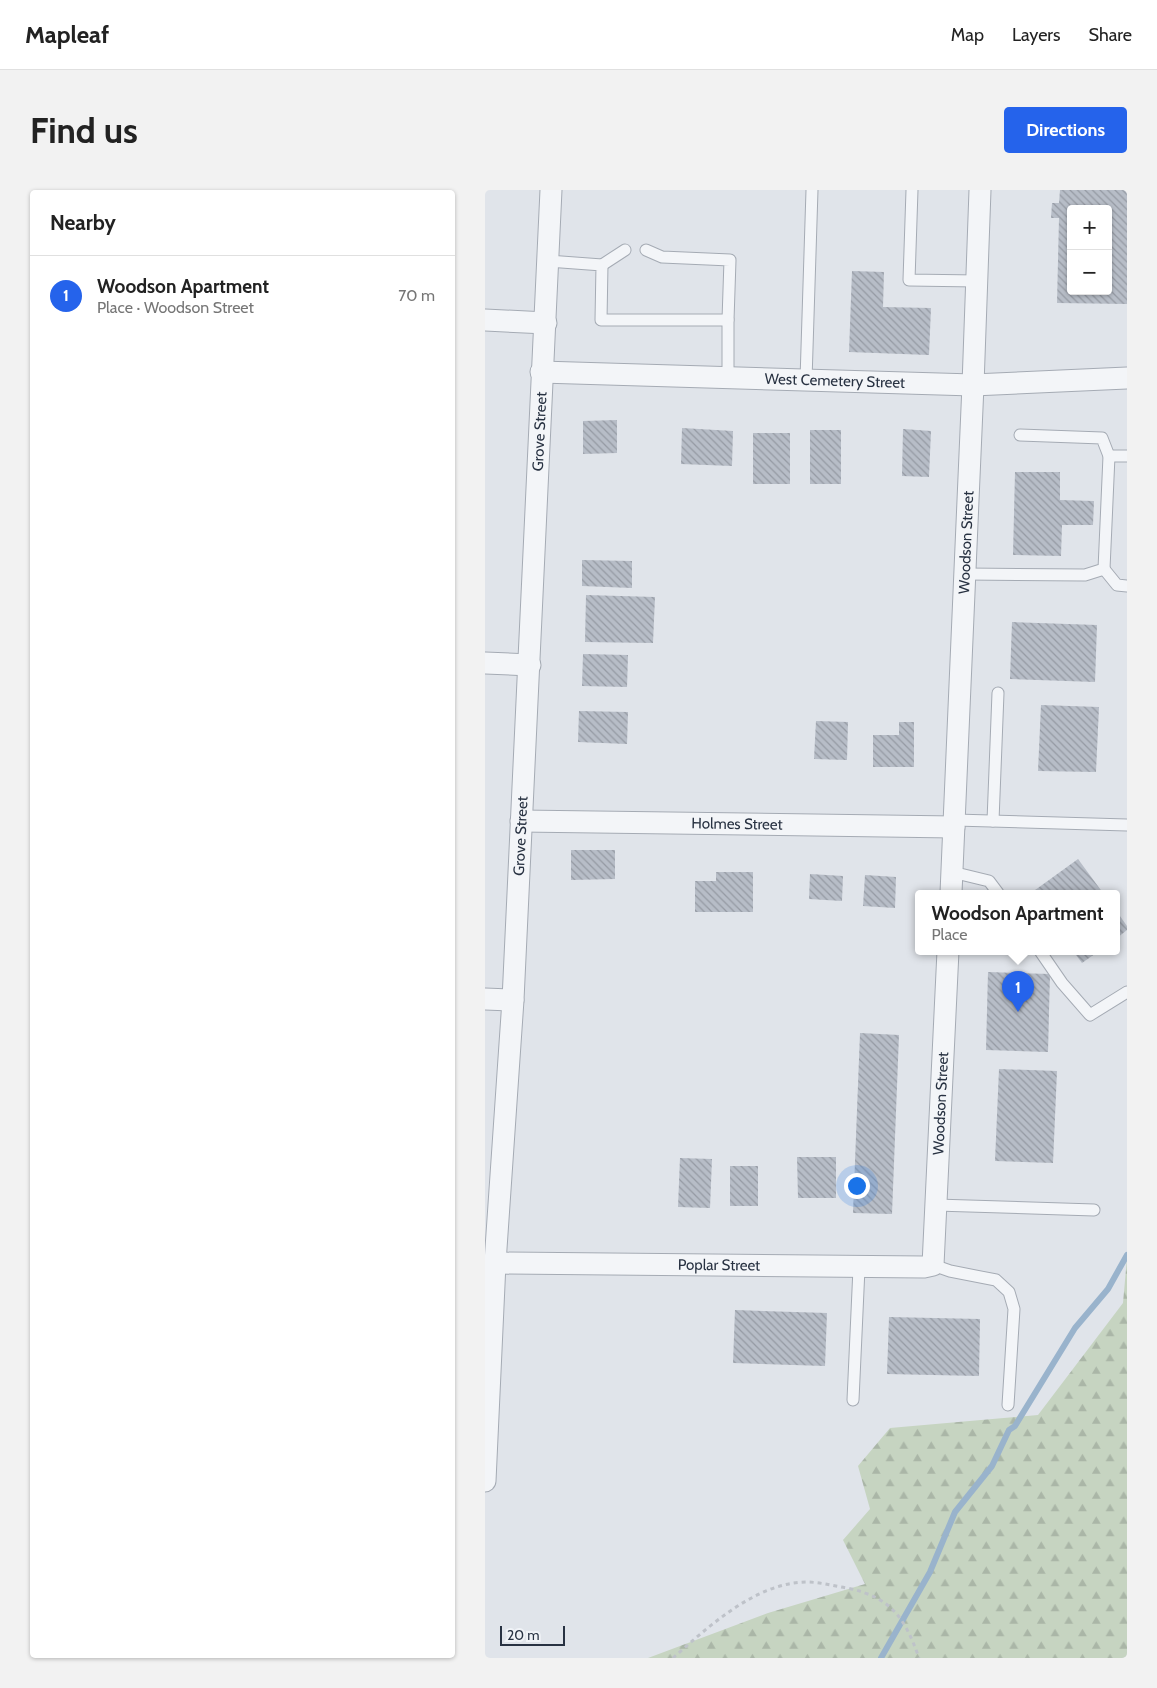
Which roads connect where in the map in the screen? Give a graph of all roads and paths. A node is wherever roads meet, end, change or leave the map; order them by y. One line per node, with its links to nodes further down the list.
1 (551, 190): 7 (street, Grove Street)
2 (812, 190): 16 (lane)
3 (912, 190): 9 (lane)
4 (980, 190): 9 (street, Woodson Street)
5 (625, 250): 8 (lane)
6 (646, 250): 11 (lane)
7 (548, 261): 8 (lane); 12 (street, Grove Street)
8 (602, 265): 11 (lane)
9 (977, 281): 17 (street, Woodson Street)
10 (485, 320): 12 (street)
11 (728, 320): 14 (lane)
12 (546, 323): 13 (street, Grove Street)
13 (541, 372): 14 (street, West Cemetery Street); 25 (street, Grove Street)
14 (729, 378): 16 (street, West Cemetery Street)
15 (1127, 378): 17 (street, West Cemetery Street)
16 (807, 380): 17 (street, West Cemetery Street)
17 (973, 385): 22 (street, Woodson Street)
18 (1020, 435): 19 (lane)
19 (1109, 456): 20 (lane); 21 (lane)
20 (1127, 456)
21 (1104, 569): 22 (lane); 23 (lane)
22 (965, 574): 29 (street, Woodson Street)
23 (1127, 586)
24 (485, 663): 25 (street)
25 (530, 665): 27 (street, Grove Street)
26 (998, 693): 28 (lane)
27 (521, 821): 29 (street, Holmes Street); 38 (street, Grove Street)
28 (993, 821): 29 (lane); 30 (lane)
29 (955, 823): 31 (street, Woodson Street)
30 (1127, 825)
31 (952, 872): 32 (street, Woodson Street); 33 (lane)
32 (951, 890)
33 (996, 890)
34 (948, 955): 39 (street, Woodson Street)
35 (1043, 955): 36 (lane)
36 (1127, 992)
37 (485, 999): 38 (street)
38 (513, 1000): 42 (street, Grove Street)
39 (936, 1205): 40 (lane); 41 (street, Woodson Street)
40 (1094, 1210)
41 (933, 1260): 43 (street, Poplar Street); 45 (lane)
42 (495, 1263): 43 (street, Poplar Street); 46 (street, Grove Street)
43 (859, 1268): 44 (lane)
44 (853, 1400)
45 (1008, 1405)
46 (485, 1481)
47 (673, 1658): 48 (path)
48 (919, 1658)

